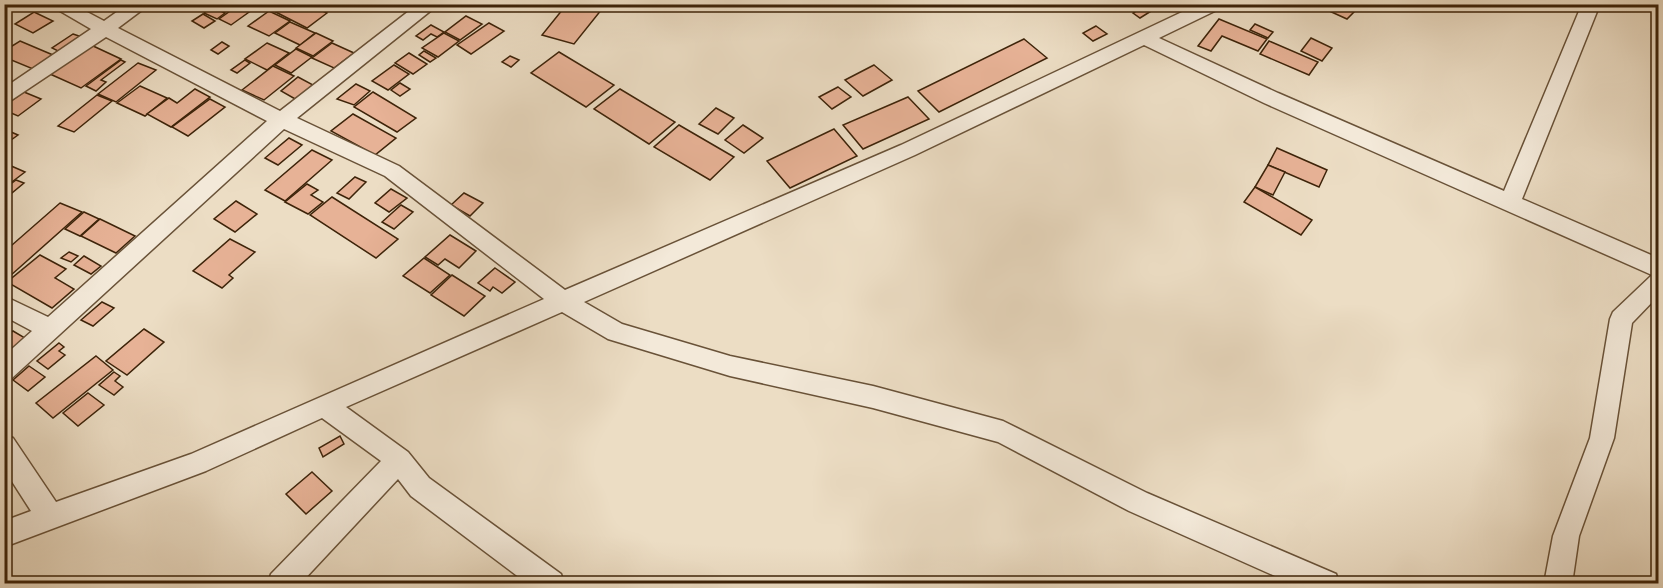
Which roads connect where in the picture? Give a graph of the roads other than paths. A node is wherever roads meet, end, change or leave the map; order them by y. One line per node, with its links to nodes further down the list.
1 (57, 4): 6 (street)
2 (141, 4): 6 (street)
3 (430, 4): 9 (street)
4 (1215, 4): 7 (street)
5 (1591, 4): 10 (street)
6 (103, 29): 8 (street); 9 (street)
7 (1146, 39): 10 (street); 13 (street)
8 (4, 98)
9 (285, 121): 13 (street); 15 (street)
10 (1510, 203): 11 (street)
11 (1659, 268)
12 (1659, 282): 25 (street)
13 (562, 301): 17 (street); 24 (street)
14 (4, 305): 15 (street)
15 (49, 329): 16 (street)
16 (4, 371)
17 (324, 405): 19 (street); 20 (street)
18 (4, 446): 20 (street)
19 (399, 460): 22 (street); 23 (street)
20 (50, 517): 21 (street)
21 (4, 534)
22 (543, 580)
23 (281, 584)
24 (1326, 584)
25 (1558, 584)

